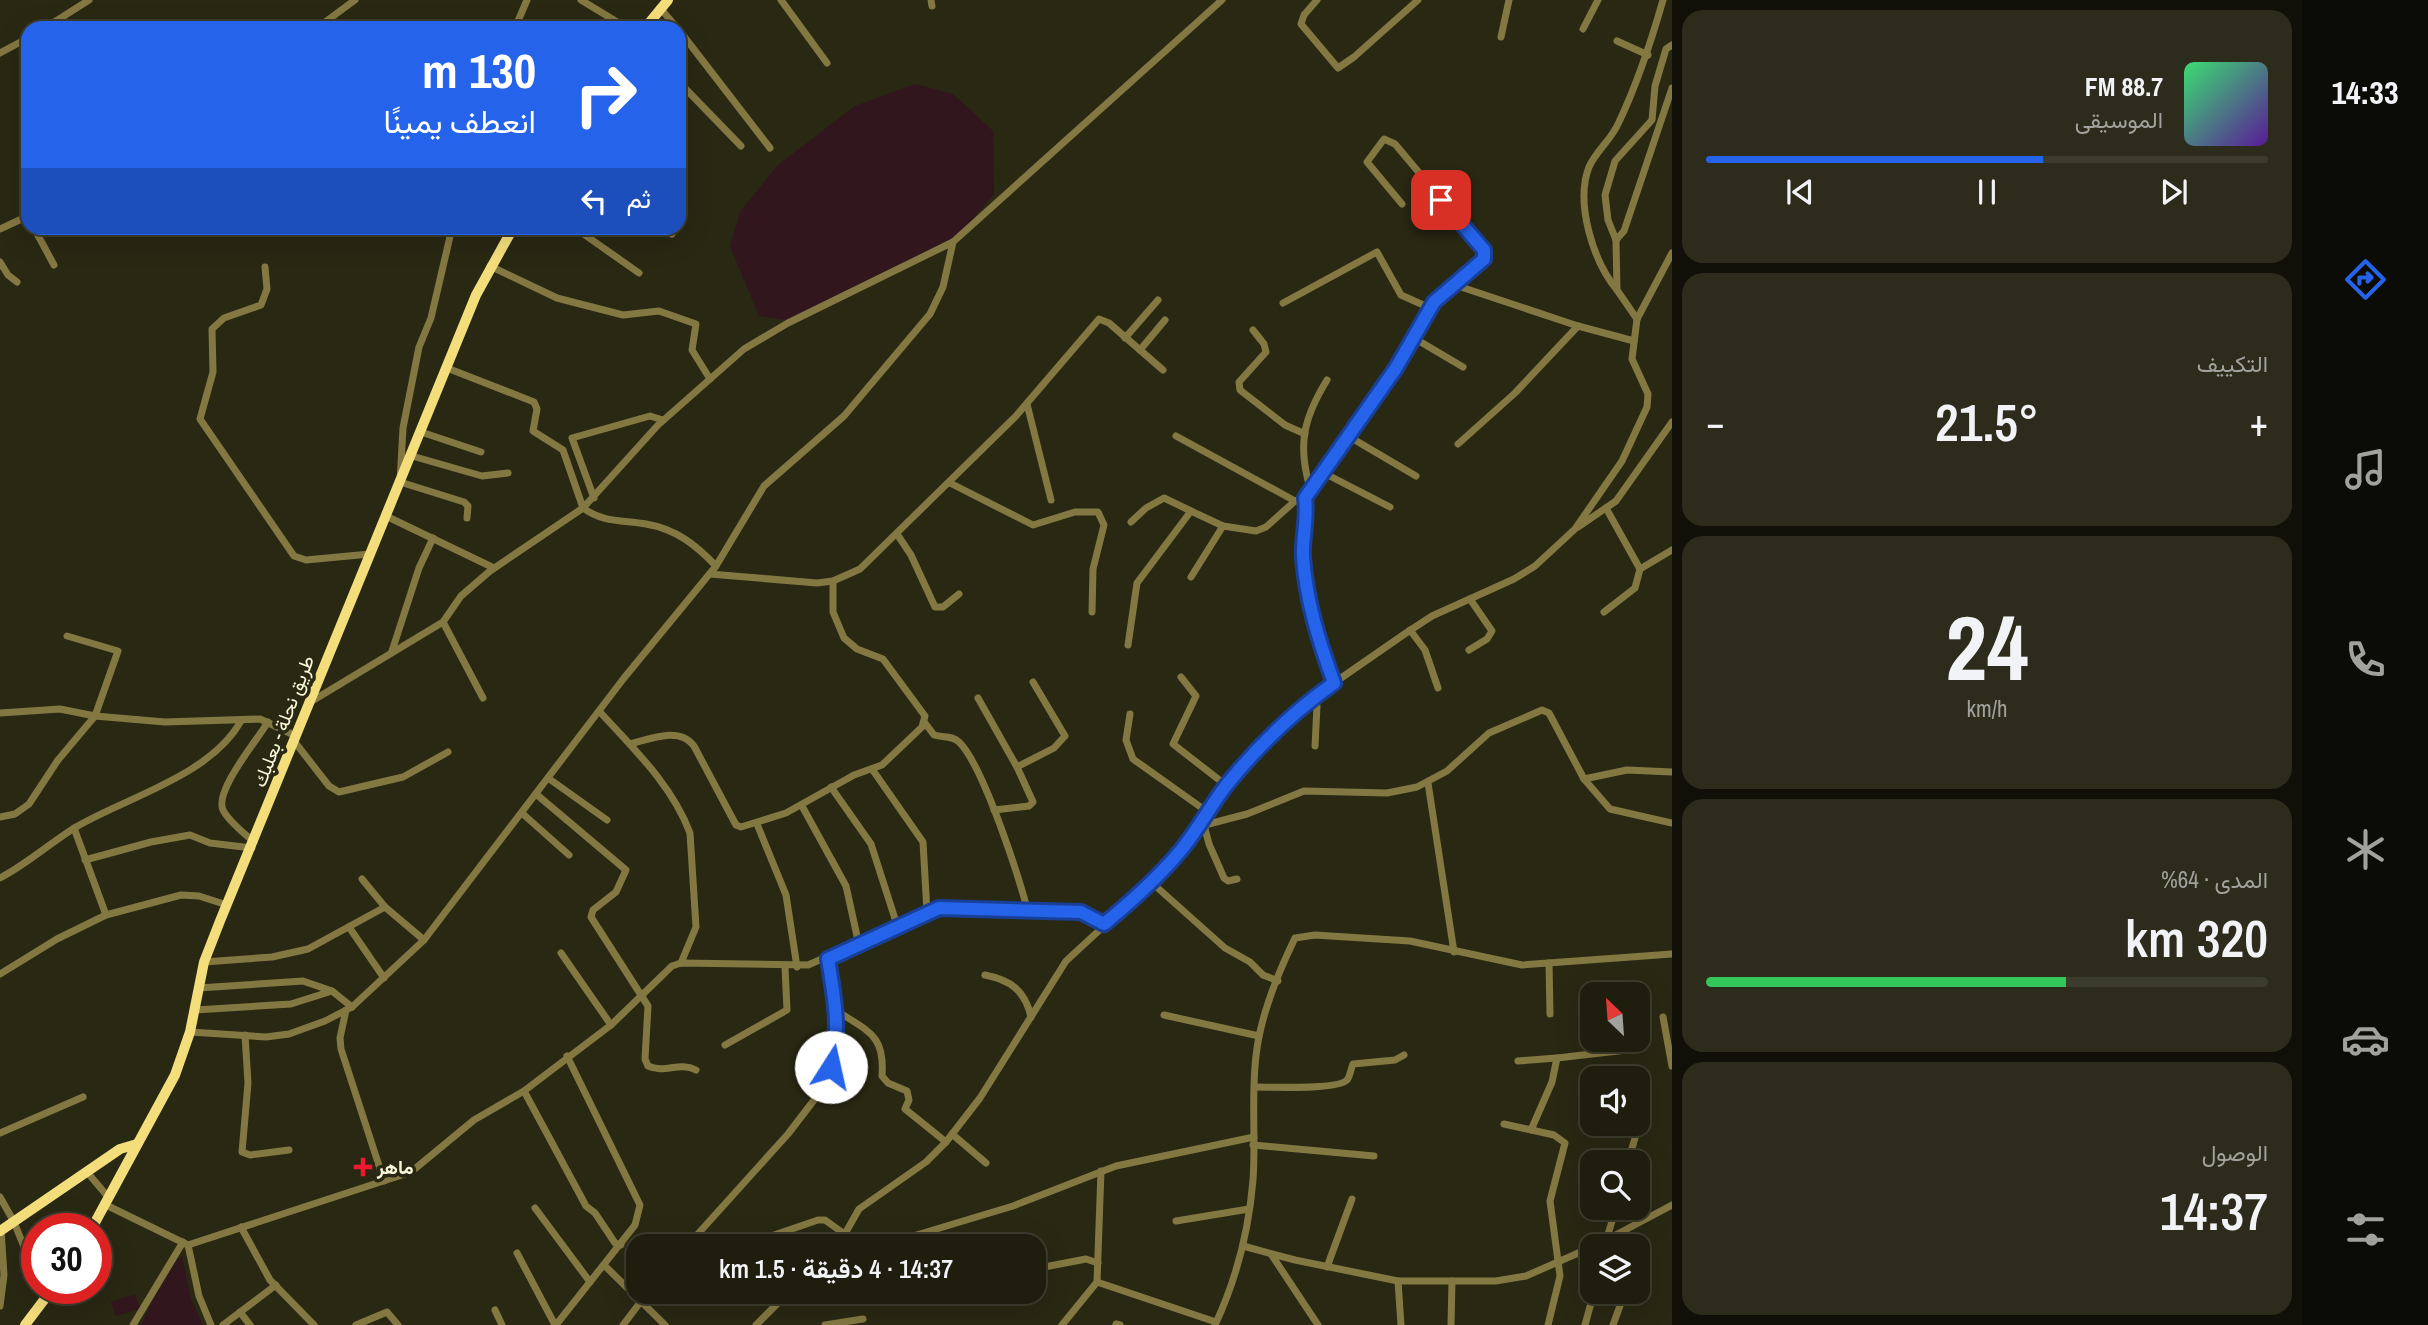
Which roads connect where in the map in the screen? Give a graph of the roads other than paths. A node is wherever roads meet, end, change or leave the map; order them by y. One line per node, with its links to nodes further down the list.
1 (89, 0): 14 (street)
2 (355, 0): 15 (street)
3 (527, 0): 16 (street)
4 (582, 0): 17 (street)
5 (668, 0): 13 (street)
6 (781, 0): 28 (street)
7 (1222, 0): 42 (street)
8 (1317, 0): 9 (street)
9 (1418, 0)
10 (1509, 0): 21 (street)
11 (1598, 0): 20 (street)
12 (1663, 0): 27 (street)
13 (661, 9): 18 (street); 19 (street)
14 (56, 21)
15 (326, 21)
16 (518, 21)
17 (616, 21)
18 (651, 21)
19 (671, 21)
20 (1583, 29)
21 (1500, 37)
22 (686, 39): 33 (street)
23 (1618, 41): 27 (street)
24 (21, 42): 26 (street)
25 (1672, 45): 31 (street)
26 (0, 53)
27 (1648, 55): 51 (street)
28 (827, 63)
29 (1672, 88): 31 (street)
30 (686, 89): 32 (street)
31 (1656, 121): 41 (street); 41 (street)
32 (741, 146)
33 (770, 148)
34 (1402, 204): 50 (street)
35 (21, 219): 36 (street)
36 (0, 229)
37 (38, 235): 45 (street)
38 (450, 235): 83 (street)
39 (509, 235): 46 (street, طريق نحلة - بعلبك)
40 (585, 235): 48 (street)
41 (1616, 240): 51 (street)
42 (953, 242): 66 (street); 102 (street)
43 (1672, 253): 55 (street)
44 (0, 262): 49 (street)
45 (54, 265)
46 (490, 266): 64 (street, طريق نحلة - بعلبك); 66 (street)
47 (265, 267): 101 (street)
48 (639, 273)
49 (17, 282)
50 (1452, 285): 54 (street); 57 (street)
51 (1617, 290): 55 (street)
52 (1158, 300): 59 (street)
53 (1283, 303): 54 (street)
54 (1430, 308): 60 (street)
55 (1637, 319): 61 (street)
56 (1165, 320): 62 (street)
57 (1578, 326): 61 (street); 75 (street)
58 (1253, 330): 72 (street)
59 (1125, 338): 62 (street); 68 (street)
60 (1414, 338): 63 (street); 74 (street)
61 (1634, 341): 97 (street)
62 (1140, 350): 65 (street)
63 (1462, 367)
64 (447, 368): 71 (street, طريق نحلة - بعلبك); 78 (street)
65 (1163, 370)
66 (710, 379): 69 (street)
67 (1327, 380): 72 (street)
68 (1027, 404): 84 (street); 87 (street)
69 (663, 419): 77 (street); 86 (street)
70 (1672, 422): 91 (street)
71 (421, 432): 76 (street); 79 (street, طريق نحلة - بعلبك)
72 (1305, 434): 85 (street)
73 (1175, 436): 88 (street)
74 (1348, 436): 80 (street); 82 (street)
75 (1458, 443)
76 (481, 452)
77 (576, 452): 78 (street); 86 (street)
78 (566, 455): 90 (street)
79 (412, 456): 81 (street); 83 (street, طريق نحلة - بعلبك)
80 (1322, 472): 85 (street); 89 (street)
81 (508, 473)
82 (1416, 476)
83 (400, 482): 93 (street, طريق نحلة - بعلبك); 94 (street)
84 (950, 483): 98 (street); 110 (street)
85 (1308, 494): 88 (street); 120 (street)
86 (594, 498): 90 (street)
87 (1051, 500)
88 (1295, 501): 96 (street)
89 (1390, 507)
90 (583, 508): 102 (street); 103 (street)
91 (1606, 508): 97 (street); 104 (street)
92 (1191, 511): 95 (street); 96 (street); 115 (street)
93 (386, 516): 99 (street); 101 (street, طريق نحلة - بعلبك)
94 (467, 518)
95 (1131, 522)
96 (1223, 526): 106 (street)
97 (1575, 529): 109 (street)
98 (897, 534): 107 (street); 108 (street)
99 (433, 538): 103 (street); 117 (street)
100 (1672, 551): 104 (street)
101 (370, 554): 125 (street, طريق نحلة - بعلبك)
102 (716, 566): 105 (street)
103 (494, 568): 112 (street)
104 (1640, 569): 111 (street)
105 (710, 574): 107 (street); 126 (street)
106 (1191, 577)
107 (833, 581): 132 (street)
108 (959, 593)
109 (1470, 600): 113 (street); 116 (street)
110 (1092, 612)
111 (1604, 612)
112 (443, 622): 117 (street); 122 (street)
113 (1410, 630): 120 (street); 121 (street)
114 (66, 636): 129 (street)
115 (1128, 645)
116 (1469, 650)
117 (391, 652): 125 (street)
118 (1181, 677): 143 (street)
119 (1033, 682): 137 (street)
120 (1334, 683): 124 (street)
121 (1438, 688)
122 (483, 698)
123 (978, 698): 137 (street)
124 (1314, 698): 135 (street); 143 (street)
125 (312, 701): 133 (street, طريق نحلة - بعلبك)
126 (598, 711): 134 (street); 140 (street)
127 (0, 712): 129 (street)
128 (1130, 714): 148 (street)
129 (96, 716): 130 (street); 150 (street)
130 (241, 721): 131 (street); 155 (street)
131 (268, 722): 133 (street); 156 (street)
132 (925, 723): 138 (street); 147 (street)
133 (295, 739): 136 (street); 156 (street, طريق نحلة - بعلبك)
134 (630, 744): 153 (street); 178 (street)
135 (1315, 746)
136 (448, 752)
137 (1017, 767): 147 (street)
138 (872, 769): 144 (street); 165 (street)
139 (1672, 772): 141 (street)
140 (548, 778): 145 (street); 151 (street)
141 (1584, 779): 142 (street); 152 (street)
142 (1428, 783): 154 (street); 173 (street)
143 (1227, 786): 148 (street)
144 (831, 787): 146 (street); 169 (street)
145 (536, 794): 149 (street); 188 (street)
146 (802, 806): 153 (street); 172 (street)
147 (994, 810): 166 (street)
148 (1209, 813): 154 (street)
149 (523, 814): 157 (street); 171 (street)
150 (0, 817)
151 (607, 820)
152 (1672, 823)
153 (757, 824): 181 (street)
154 (1203, 825): 161 (street); 162 (street)
155 (74, 828): 158 (street); 159 (street)
156 (253, 846): 158 (street); 163 (street, طريق نحلة - بعلبك)
157 (569, 855)
158 (85, 860): 167 (street)
159 (0, 878)
160 (362, 879): 164 (street)
161 (1237, 879)
162 (1151, 882): 168 (street); 185 (street)
163 (227, 905): 167 (street); 177 (street, طريق نحلة - بعلبك)
164 (385, 907): 170 (street); 171 (street)
165 (927, 912): 166 (street); 169 (street)
166 (1028, 912): 168 (street)
167 (106, 915): 182 (street)
168 (1104, 924): 194 (street)
169 (897, 925): 172 (street)
170 (349, 927): 177 (street); 184 (street)
171 (424, 940): 184 (street)
172 (859, 945): 176 (street)
173 (1454, 952): 179 (street); 185 (street)
174 (561, 953): 196 (street)
175 (1672, 954): 179 (street)
176 (828, 959): 181 (street); 191 (street)
177 (204, 962): 186 (street, طريق نحلة - بعلبك)
178 (681, 963): 180 (street); 188 (street)
179 (1549, 963): 192 (street)
180 (785, 967): 181 (street); 200 (street)
181 (797, 967)
182 (0, 974)
183 (985, 975): 194 (street)
184 (384, 978): 189 (street)
185 (1278, 981): 199 (street)
186 (198, 988): 187 (street); 190 (street, طريق نحلة - بعلبك)
187 (332, 991): 189 (street); 190 (street)
188 (641, 994): 196 (street); 207 (street)
189 (349, 1008): 198 (street); 223 (street)
190 (195, 1010): 197 (street, طريق نحلة - بعلبك)
191 (836, 1011): 216 (street); 236 (street)
192 (1550, 1014)
193 (1164, 1016): 199 (street)
194 (1031, 1017): 214 (street)
195 (1663, 1017): 206 (street)
196 (611, 1025): 203 (street)
197 (190, 1032): 198 (street); 217 (street, طريق نحلة - بعلبك)
198 (245, 1035): 218 (street)
199 (1259, 1036): 208 (street)
200 (725, 1045)
201 (1610, 1052): 204 (street)
202 (1404, 1055): 208 (street)
203 (567, 1056): 209 (street); 242 (street)
204 (1557, 1058): 205 (street); 212 (street)
205 (1518, 1061)
206 (1672, 1066)
207 (696, 1070)
208 (1255, 1087): 215 (street)
209 (524, 1091): 223 (street); 242 (street)
210 (83, 1097): 213 (street)
211 (1504, 1124): 212 (street)
212 (1531, 1130): 248 (street)
213 (0, 1133)
214 (952, 1134): 216 (street); 220 (street)
215 (1254, 1141): 219 (street); 221 (street); 229 (street)
216 (946, 1142): 235 (street)
217 (137, 1144): 222 (street); 226 (street, طريق نحلة - بعلبك)
218 (289, 1150)
219 (1374, 1156)
220 (986, 1163)
221 (1101, 1171): 238 (street); 247 (street)
222 (88, 1172): 226 (street); 231 (street)
223 (384, 1181): 233 (street)
224 (0, 1197): 231 (street)
225 (1352, 1199): 250 (street)
226 (108, 1202): 230 (street, طريق نحلة - بعلبك); 241 (street)
227 (1672, 1205): 239 (street)
228 (535, 1208): 254 (street)
229 (1249, 1209): 232 (street); 243 (street)
230 (101, 1213)
231 (14, 1222): 234 (street); 240 (street)
232 (1176, 1222)
233 (241, 1227): 241 (street); 256 (street)
234 (0, 1230): 264 (street)
235 (843, 1233): 237 (street)
236 (697, 1234)
237 (777, 1234)
238 (920, 1234)
239 (1619, 1234)
240 (21, 1239)
241 (186, 1243): 270 (street); 271 (street)
242 (621, 1245): 249 (street)
243 (1243, 1246): 246 (street); 268 (street)
244 (517, 1253): 278 (street)
245 (1580, 1253): 248 (street)
246 (1270, 1254): 250 (street); 284 (street)
247 (1098, 1263): 251 (street); 255 (street)
248 (1558, 1263): 253 (street); 287 (street)
249 (604, 1265): 254 (street); 257 (street)
250 (1327, 1267): 252 (street)
251 (1046, 1268)
252 (1398, 1281): 253 (street); 285 (street)
253 (1452, 1281): 286 (street)
254 (590, 1282): 278 (street)
255 (1097, 1282): 268 (street); 283 (street)
256 (276, 1285): 266 (street); 274 (street)
257 (626, 1285)
258 (42, 1304): 269 (street)
259 (639, 1304): 279 (street)
260 (646, 1304): 280 (street)
261 (777, 1304): 281 (street)
262 (1591, 1304): 288 (street)
263 (1621, 1304): 289 (street)
264 (0, 1306)
265 (495, 1310): 277 (street)
266 (240, 1312): 272 (street); 273 (street)
267 (863, 1319): 282 (street)
268 (1215, 1324)
269 (25, 1325)
270 (133, 1325)
271 (211, 1325)
272 (223, 1325)
273 (250, 1325)
274 (314, 1325)
275 (356, 1325): 276 (street)
276 (398, 1325)
277 (502, 1325)
278 (555, 1325)
279 (623, 1325)
280 (665, 1325)
281 (756, 1325)
282 (825, 1325)
283 (1062, 1325)
284 (1318, 1325)
285 (1401, 1325)
286 (1451, 1325)
287 (1548, 1325)
288 (1585, 1325)
289 (1613, 1325)

